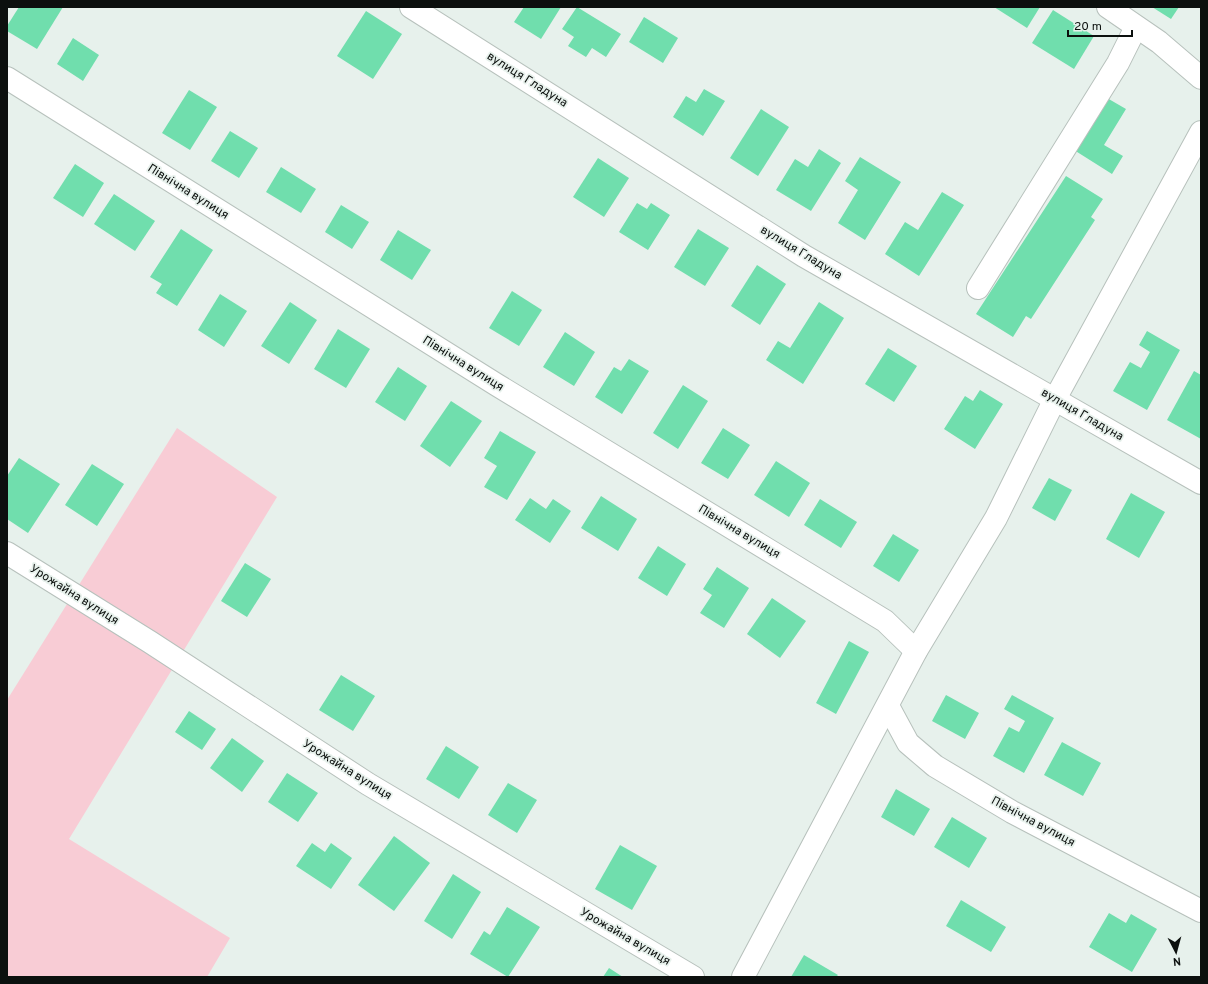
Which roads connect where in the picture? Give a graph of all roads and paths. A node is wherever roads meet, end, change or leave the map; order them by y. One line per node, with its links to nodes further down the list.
1 (411, 7): 8 (street, вулиця Гладуна)
2 (1108, 7): 3 (street)
3 (1136, 26): 5 (street); 7 (street)
4 (7, 78): 11 (street, Північна вулиця)
5 (1201, 78)
6 (1201, 132): 8 (street)
7 (978, 288)
8 (1055, 399): 9 (street, вулиця Гладуна); 11 (street)
9 (1201, 483)
10 (7, 553): 14 (street, Урожайна вулиця)
11 (916, 651): 12 (street)
12 (888, 706): 13 (street, Північна вулиця); 15 (street)
13 (1201, 910)
14 (693, 977)
15 (743, 977)

